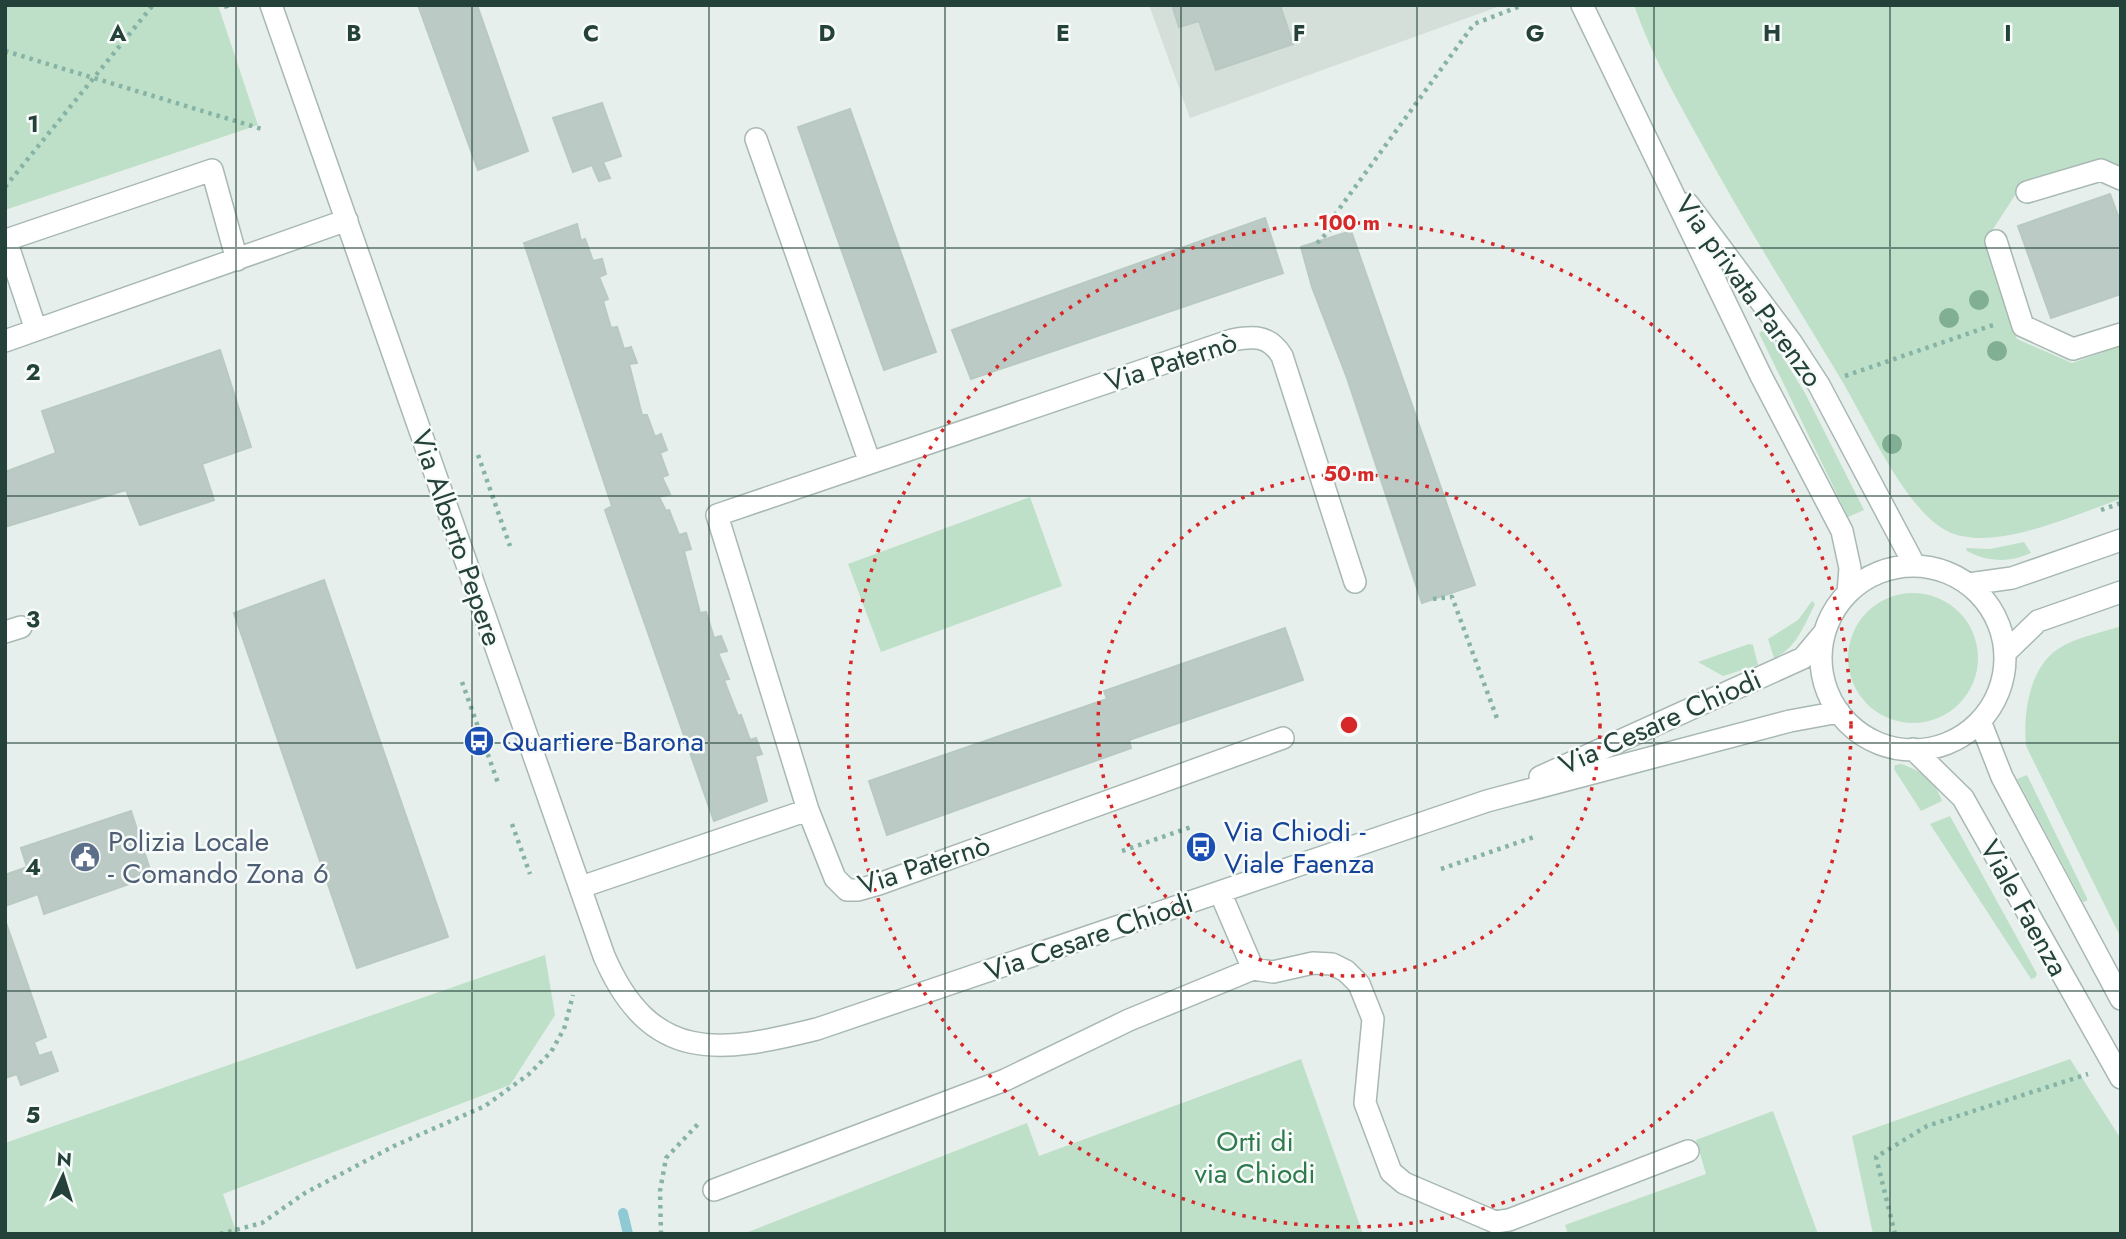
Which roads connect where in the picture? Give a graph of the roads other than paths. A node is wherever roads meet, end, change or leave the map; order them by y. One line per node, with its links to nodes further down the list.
1 (271, 5): 7 (street, Via Alberto Pepere)
2 (1582, 5): 4 (street, Via privata Parenzo)
3 (756, 139): 13 (street)
4 (1660, 167): 15 (street, Via privata Parenzo); 19 (street, Via privata Parenzo)
5 (2121, 179): 6 (street)
6 (2027, 192)
7 (347, 220): 9 (street); 28 (street, Via Alberto Pepere)
8 (1996, 240): 11 (street)
9 (237, 260): 10 (street); 10 (street)
10 (36, 330): 12 (street)
11 (2121, 334)
12 (5, 341)
13 (870, 463): 16 (street, Via Paternò); 27 (street, Via Paternò)
14 (2121, 540): 17 (street)
15 (1915, 566): 17 (street); 19 (street)
16 (1355, 582)
17 (1969, 584): 21 (street)
18 (2121, 592): 21 (street)
19 (1848, 593): 20 (street)
20 (1825, 632): 22 (street); 26 (street, Via Cesare Chiodi)
21 (2005, 653): 23 (street)
22 (1839, 712): 25 (street); 26 (street, Via Cesare Chiodi)
23 (1980, 721): 25 (street); 31 (street, Viale Faenza)
24 (1283, 738): 27 (street, Via Paternò)
25 (1913, 749): 33 (street, Viale Faenza)
26 (1487, 801): 29 (street, Via Cesare Chiodi)
27 (808, 810): 28 (street)
28 (581, 887): 32 (street, Via Alberto Pepere)
29 (1220, 892): 30 (street); 32 (street, Via Cesare Chiodi)
30 (1253, 969): 34 (street); 35 (street)
31 (2121, 999)
32 (686, 1041)
33 (2121, 1078)
34 (1688, 1151)
35 (714, 1190)

